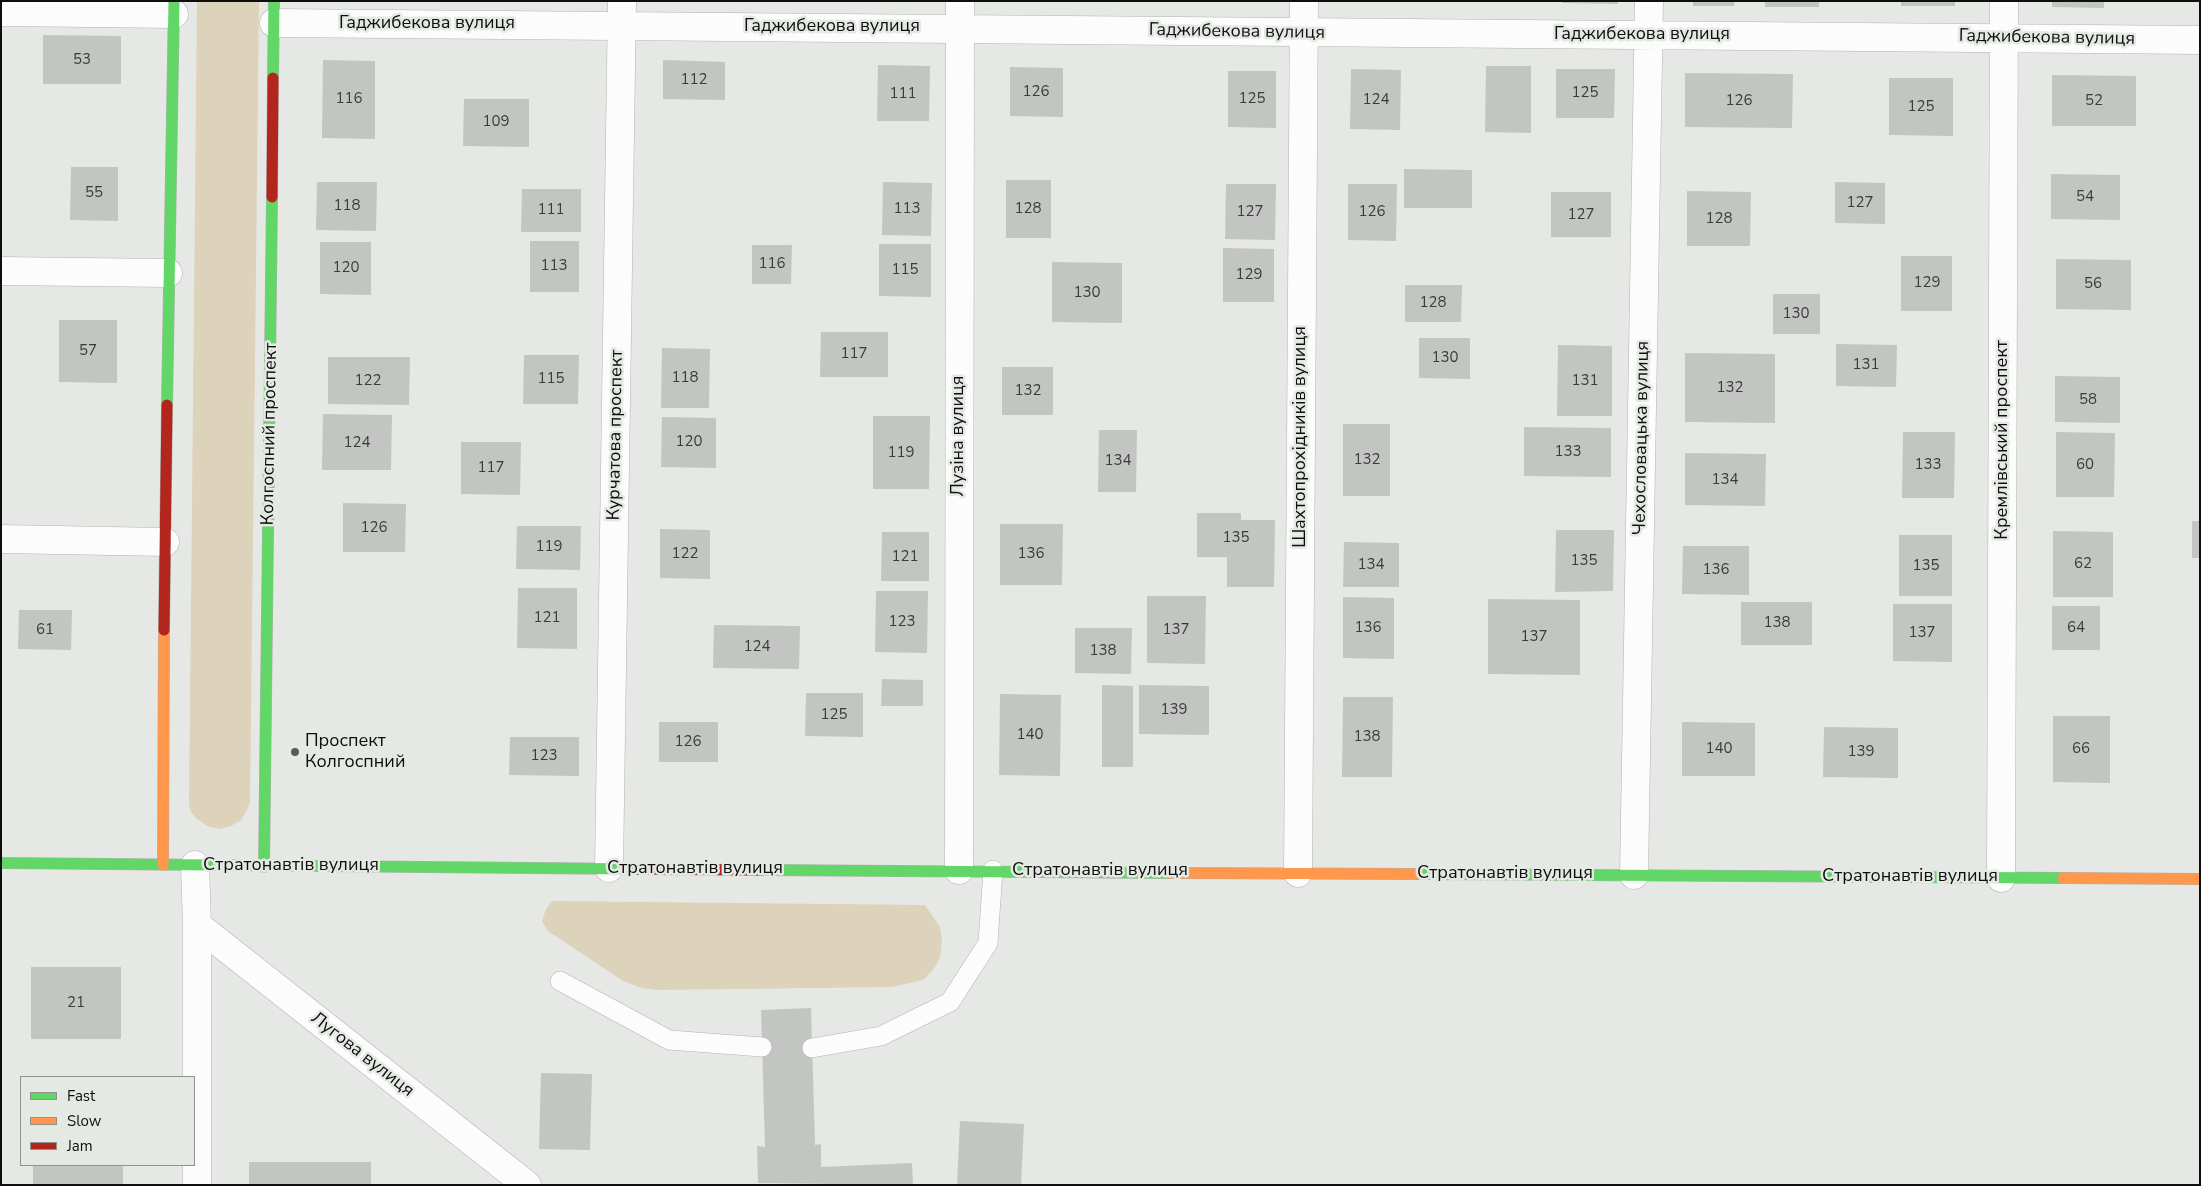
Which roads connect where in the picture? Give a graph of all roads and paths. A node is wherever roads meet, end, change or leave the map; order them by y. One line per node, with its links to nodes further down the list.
1 (960, 1): 9 (street, Лузіна вулиця)
2 (1304, 1): 10 (street, Шахтопрохідників вулиця)
3 (1649, 1): 11 (street, Чехословацька вулиця)
4 (2004, 1): 12 (street, Кремлівський проспект)
5 (174, 8): 6 (street); 15 (main road)
6 (1, 12)
7 (274, 12): 8 (street, Гаджибекова вулиця); 21 (main road, Колгоспний проспект)
8 (622, 14): 9 (street, Гаджибекова вулиця); 22 (street, Курчатова проспект)
9 (960, 28): 10 (street, Гаджибекова вулиця); 23 (street, Лузіна вулиця)
10 (1303, 32): 11 (street, Гаджибекова вулиця); 25 (street, Шахтопрохідників вулиця)
11 (1649, 36): 12 (street, Гаджибекова вулиця); 26 (street, Чехословацька вулиця)
12 (2004, 37): 13 (street, Гаджибекова вулиця); 27 (street, Кремлівський проспект)
13 (2200, 40)
14 (1, 271): 15 (street)
15 (168, 273): 17 (main road)
16 (1, 538): 17 (street)
17 (165, 542): 19 (main road)
18 (1, 863): 19 (main road, Стратонавтів вулиця)
19 (163, 865): 20 (main road, Стратонавтів вулиця)
20 (195, 865): 21 (main road, Стратонавтів вулиця); 29 (street)
21 (264, 867): 22 (main road, Стратонавтів вулиця)
22 (610, 868): 23 (main road, Стратонавтів вулиця)
23 (959, 870): 24 (main road, Стратонавтів вулиця)
24 (993, 870): 25 (main road, Стратонавтів вулиця); 32 (lane)
25 (1298, 873): 26 (main road, Стратонавтів вулиця)
26 (1634, 875): 27 (main road, Стратонавтів вулиця)
27 (2001, 878): 28 (main road, Стратонавтів вулиця)
28 (2200, 879)
29 (197, 925): 33 (street); 34 (street, Лугова вулиця)
30 (560, 981): 31 (lane)
31 (762, 1047)
32 (812, 1048)
33 (197, 1185)
34 (527, 1185)

